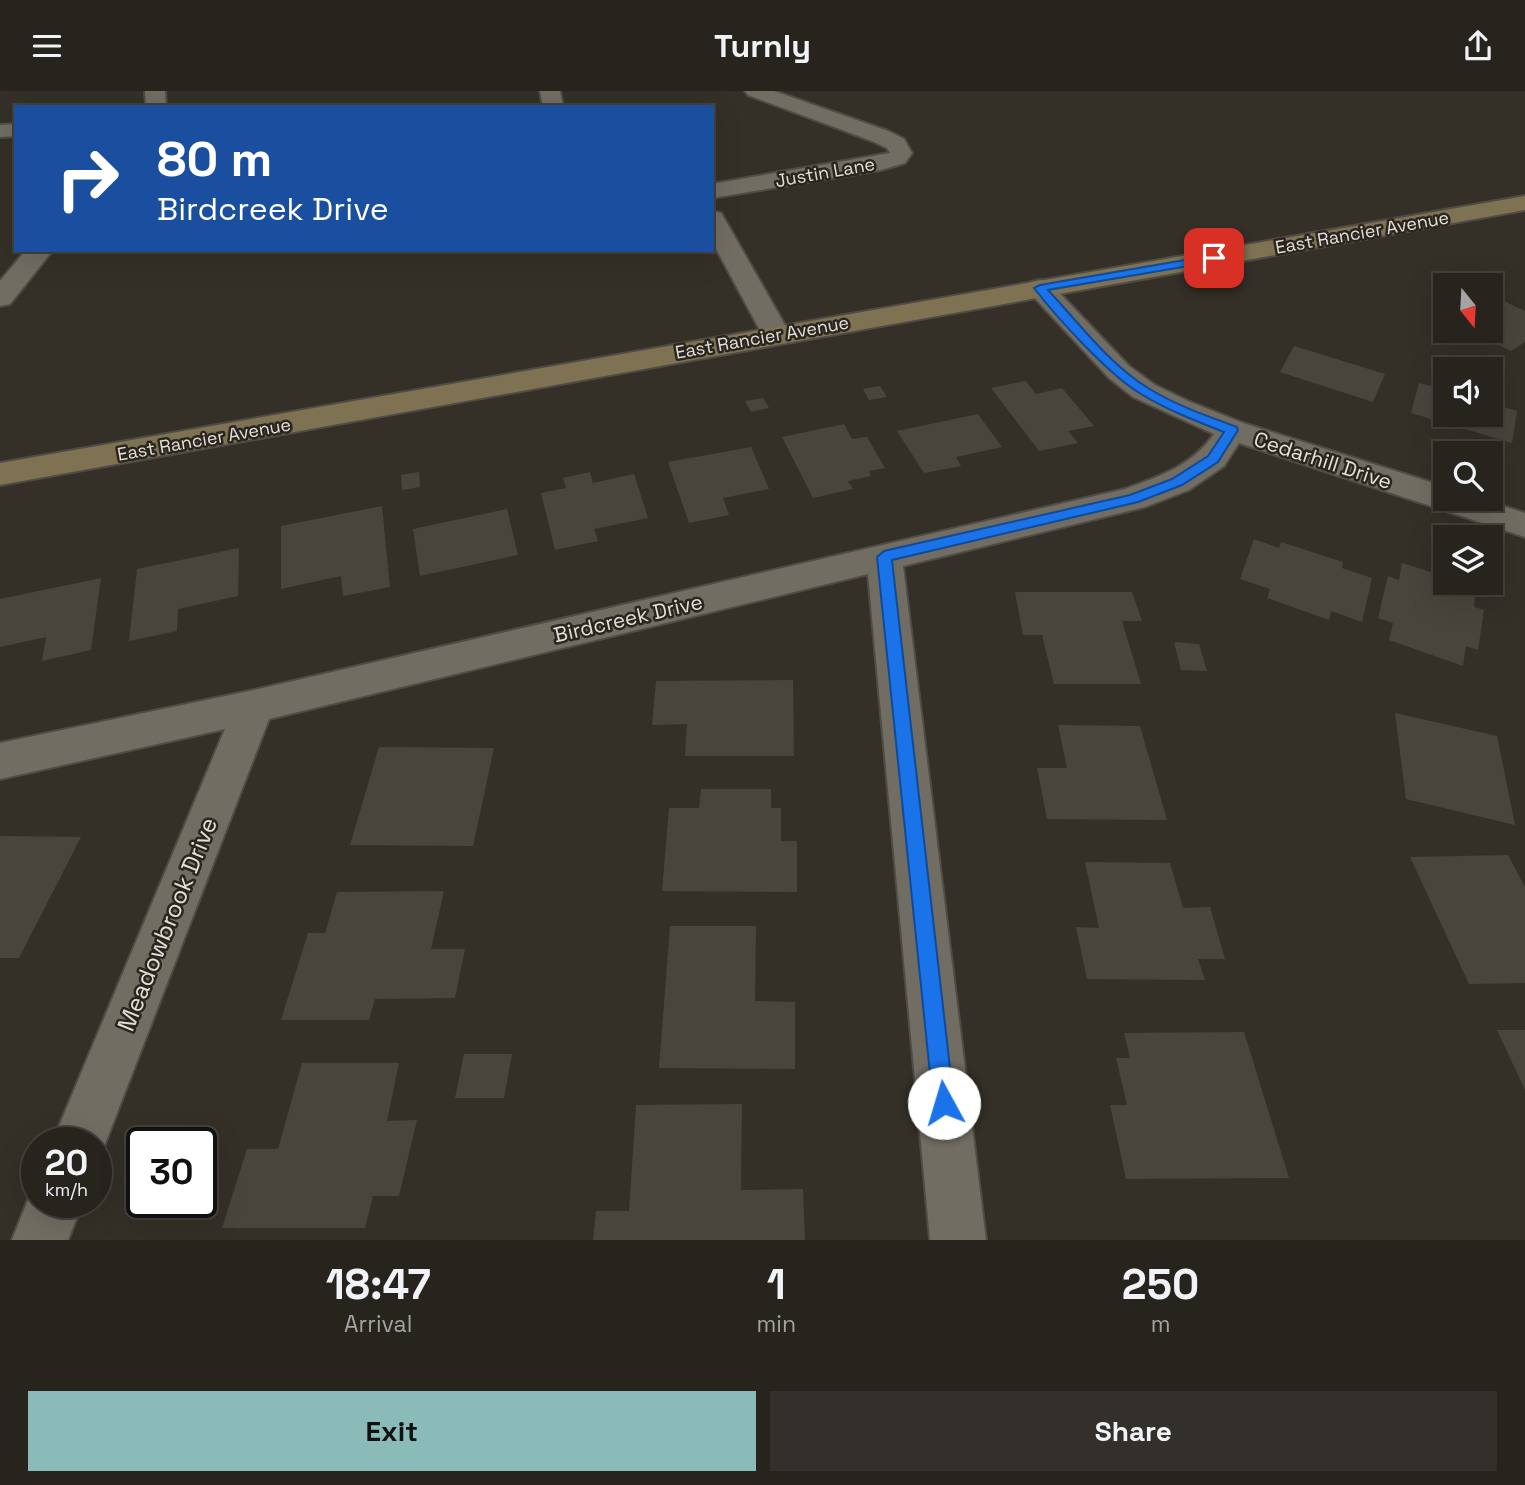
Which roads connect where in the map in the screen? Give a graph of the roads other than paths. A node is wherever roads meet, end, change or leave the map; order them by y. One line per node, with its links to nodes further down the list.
1 (755, 91): 2 (street, Justin Lane)
2 (714, 191)
3 (1525, 203): 6 (main road, East Rancier Avenue)
4 (714, 222): 8 (street)
5 (38, 252): 7 (street)
6 (1040, 288): 8 (main road, East Rancier Avenue); 9 (street, Cedarhill Drive)
7 (0, 297)
8 (776, 334): 10 (main road, East Rancier Avenue)
9 (1232, 430): 11 (street, Cedarhill Drive); 12 (street, Birdcreek Drive)
10 (0, 474)
11 (1525, 525)
12 (884, 557): 13 (street, Birdcreek Drive); 18 (street)
13 (254, 706): 14 (street, Birdcreek Drive); 15 (street, Meadowbrook Drive)
14 (0, 761)
15 (85, 1127)
16 (49, 1218): 17 (street)
17 (40, 1240)
18 (958, 1240)

